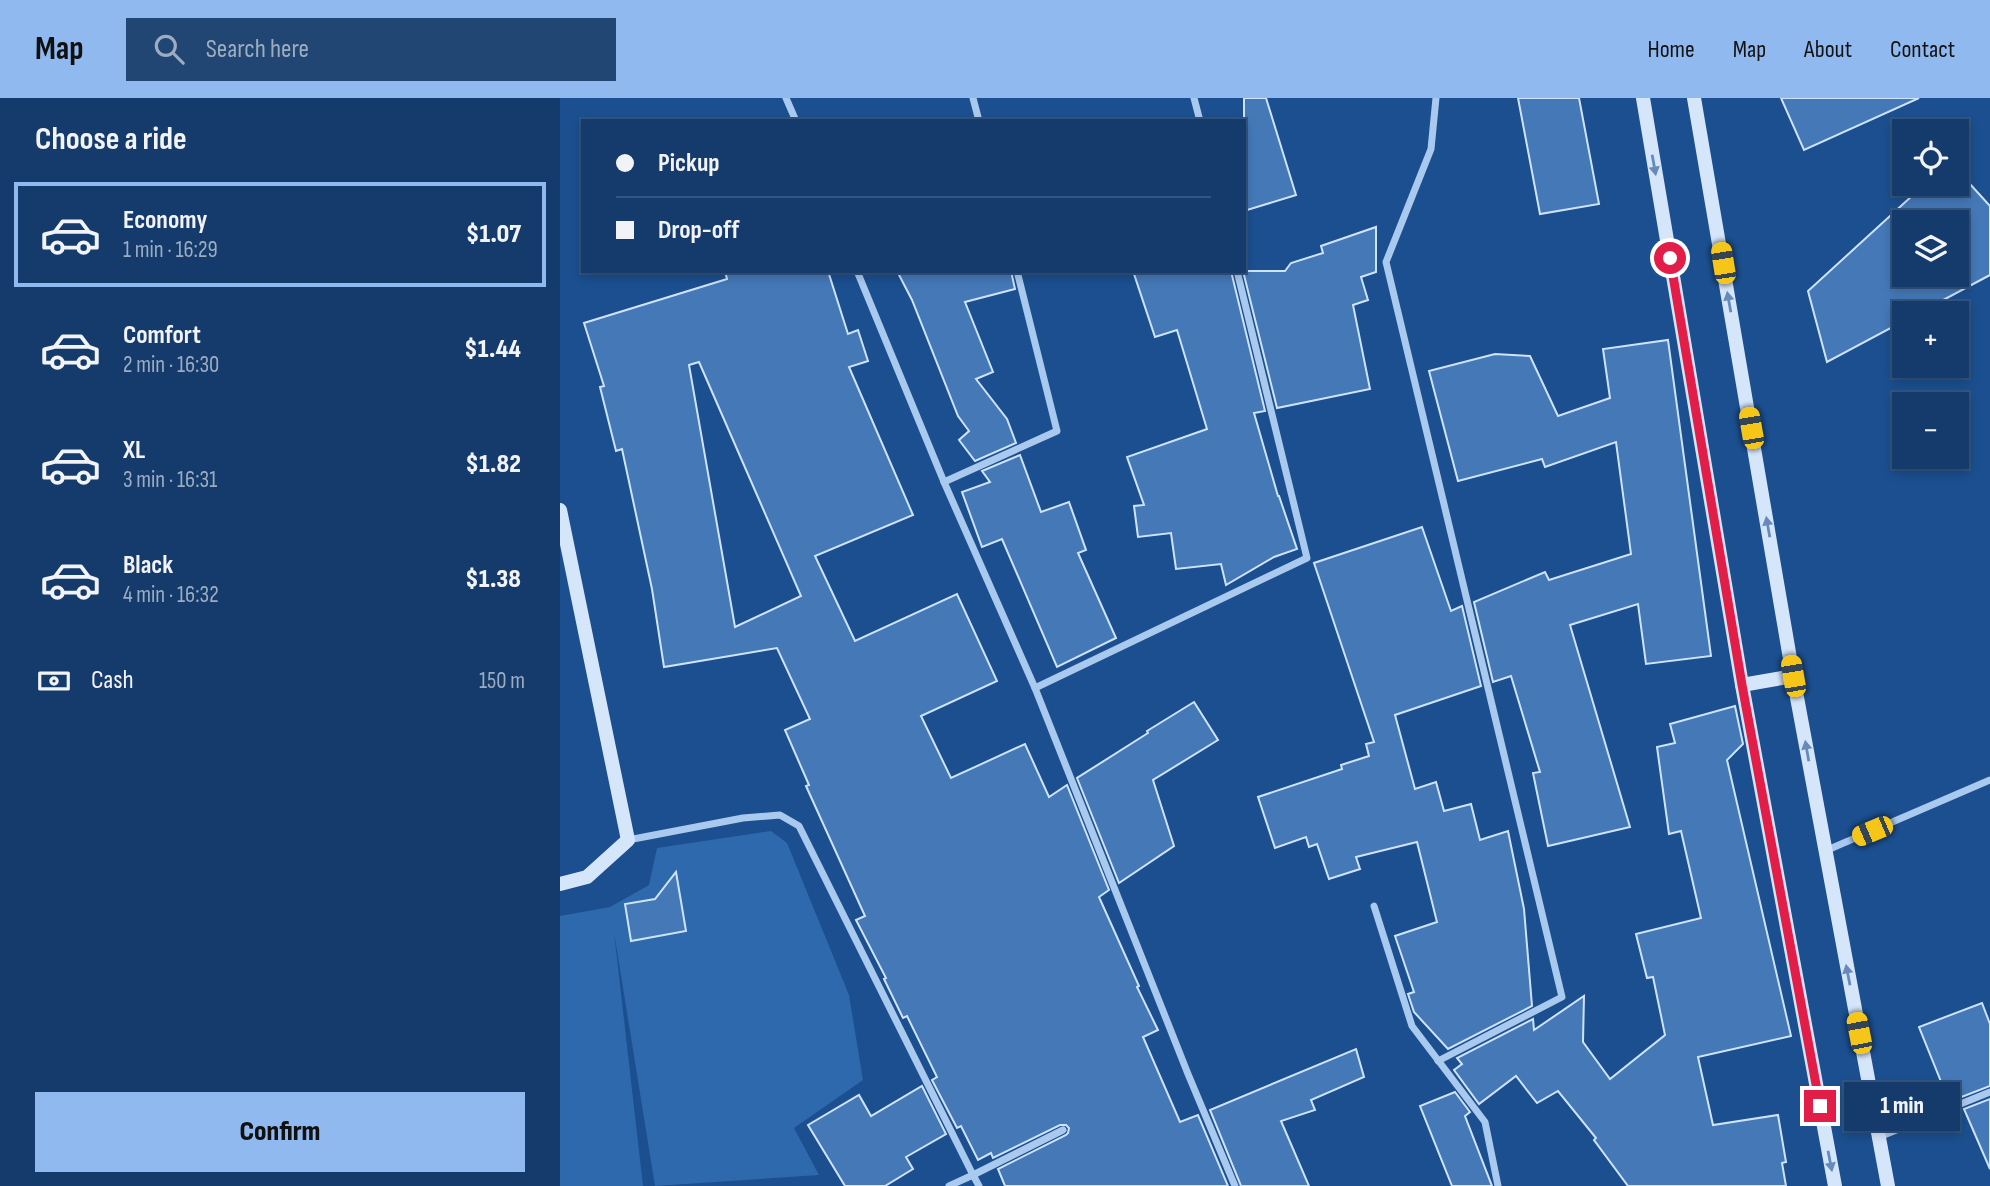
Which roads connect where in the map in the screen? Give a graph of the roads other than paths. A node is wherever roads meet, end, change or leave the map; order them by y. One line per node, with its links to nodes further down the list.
1 (786, 98): 7 (street)
2 (973, 98): 8 (street)
3 (1194, 98): 9 (street)
4 (1436, 98): 23 (street)
5 (1643, 98): 16 (street, one-way to 16)
6 (1694, 98): 15 (street, one-way to 6)
7 (795, 119)
8 (978, 119)
9 (1199, 119)
10 (859, 273): 13 (street)
11 (1018, 273): 13 (street)
12 (1237, 273): 17 (street)
13 (944, 482): 17 (street)
14 (560, 510): 19 (street)
15 (1793, 676): 16 (street); 20 (street, one-way to 15)
16 (1742, 685): 32 (street, one-way to 32)
17 (1035, 688): 30 (street)
18 (1990, 780): 20 (street)
19 (628, 840): 21 (street); 27 (street)
20 (1825, 851): 26 (street, one-way to 20)
21 (560, 884)
22 (1374, 906): 23 (street)
23 (1438, 1061): 31 (street)
24 (1990, 1091): 26 (street)
25 (1063, 1130): 27 (street)
26 (1878, 1137): 33 (street)
27 (973, 1175): 28 (street); 29 (street)
28 (949, 1186)
29 (979, 1186)
30 (1235, 1186)
31 (1498, 1186)
32 (1835, 1186)
33 (1888, 1186)

